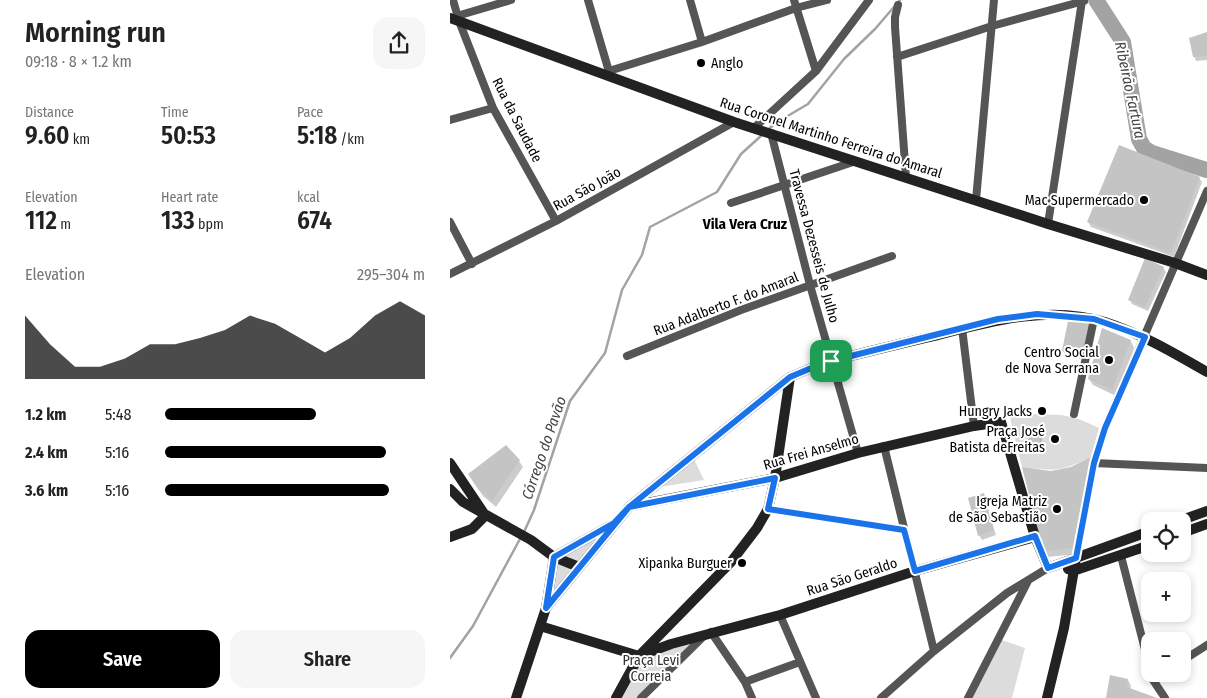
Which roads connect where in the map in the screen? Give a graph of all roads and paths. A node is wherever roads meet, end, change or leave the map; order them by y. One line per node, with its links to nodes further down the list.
1 (453, 0): 12 (street, Rua da Saudade)
2 (511, 0): 12 (street)
3 (588, 0): 17 (street)
4 (690, 0): 14 (street)
5 (794, 0): 11 (street)
6 (827, 0): 11 (street)
7 (869, 0): 16 (street)
8 (994, 0): 13 (street)
9 (1084, 1): 13 (street); 31 (street)
10 (898, 5): 15 (street)
11 (796, 8): 14 (street); 16 (street)
12 (455, 18): 17 (street, Rua Coronel Martinho Ferreira do Amaral); 18 (street, Rua da Saudade)
13 (992, 26): 15 (street); 27 (street)
14 (702, 42): 17 (street)
15 (897, 57): 24 (street)
16 (816, 71): 21 (street)
17 (609, 73): 20 (street, Rua Coronel Martinho Ferreira do Amaral)
18 (493, 108): 19 (street); 29 (street, Rua da Saudade)
19 (450, 120)
20 (734, 122): 21 (street, Rua Coronel Martinho Ferreira do Amaral); 29 (street, Rua São João)
21 (755, 128): 22 (street, Rua Coronel Martinho Ferreira do Amaral)
22 (770, 132): 23 (street, Rua Coronel Martinho Ferreira do Amaral); 25 (street, Travessa Dezesseis de Julho)
23 (856, 161): 24 (street, Rua Coronel Martinho Ferreira do Amaral); 25 (street)
24 (906, 177): 27 (street, Rua Coronel Martinho Ferreira do Amaral)
25 (786, 186): 28 (street); 37 (street, Travessa Dezesseis de Julho)
26 (1207, 191): 33 (street)
27 (976, 200): 31 (street, Rua Coronel Martinho Ferreira do Amaral)
28 (731, 203)
29 (556, 221): 34 (street, Rua São João)
30 (450, 222): 34 (street)
31 (1048, 224): 33 (street, Rua Coronel Martinho Ferreira do Amaral)
32 (892, 256): 37 (street, Rua Adalberto F. do Amaral)
33 (1176, 263): 36 (street, Rua Coronel Martinho Ferreira do Amaral); 40 (street)
34 (472, 264): 35 (street, Rua São João)
35 (450, 274)
36 (1207, 275)
37 (810, 285): 41 (street, Rua Adalberto F. do Amaral); 42 (street, Travessa Dezesseis de Julho)
38 (1094, 319): 39 (street); 40 (street); 45 (street)
39 (962, 328): 42 (street); 46 (street)
40 (1145, 337): 43 (street); 50 (street)
41 (627, 356)
42 (831, 361): 44 (street); 48 (street, Travessa Dezesseis de Julho)
43 (1207, 372)
44 (790, 377): 52 (street); 54 (street)
45 (1074, 414)
46 (974, 426): 47 (street, Rua Frei Anselmo); 65 (street, Rua Frei Anselmo)
47 (884, 446): 48 (street, Rua Frei Anselmo); 61 (street)
48 (858, 452): 52 (street, Rua Frei Anselmo)
49 (450, 463): 57 (street)
50 (1094, 463): 51 (street); 69 (street)
51 (1207, 468)
52 (775, 478): 54 (street, Rua Frei Anselmo); 55 (street)
53 (450, 489): 57 (street)
54 (629, 507): 59 (street)
55 (768, 509): 61 (street); 83 (street)
56 (1207, 511): 58 (street)
57 (486, 515): 64 (street); 68 (street)
58 (1191, 517)
59 (614, 523): 68 (street); 71 (street)
60 (1207, 524): 62 (street)
61 (904, 530): 72 (street)
62 (1191, 530)
63 (1141, 534): 69 (street)
64 (450, 536)
65 (1035, 536): 70 (street); 72 (street, Rua São Geraldo)
66 (1141, 548): 67 (street)
67 (1121, 556): 73 (street); 79 (street)
68 (554, 557): 71 (street); 75 (street)
69 (1076, 558): 70 (street); 73 (street)
70 (1053, 566): 73 (street); 74 (street)
71 (579, 567): 75 (street)
72 (915, 571): 76 (street, Rua São Geraldo); 81 (street)
73 (1073, 571): 94 (street)
74 (1029, 579): 81 (street); 93 (street)
75 (546, 608): 77 (street)
76 (780, 615): 78 (street, Rua São Geraldo); 84 (street)
77 (540, 626): 83 (street); 87 (street)
78 (709, 633): 83 (street, Rua São Geraldo); 85 (street); 89 (street)
79 (1141, 635)
80 (1207, 645): 82 (street)
81 (934, 651): 92 (street)
82 (1191, 655)
83 (639, 656): 88 (street)
84 (800, 662): 85 (street); 91 (street)
85 (745, 682): 90 (street)
86 (1155, 682): 95 (street)
87 (516, 698)
88 (616, 698)
89 (641, 698)
90 (752, 698)
91 (816, 698)
92 (882, 698)
93 (968, 698)
94 (1047, 698)
95 (1165, 698)

